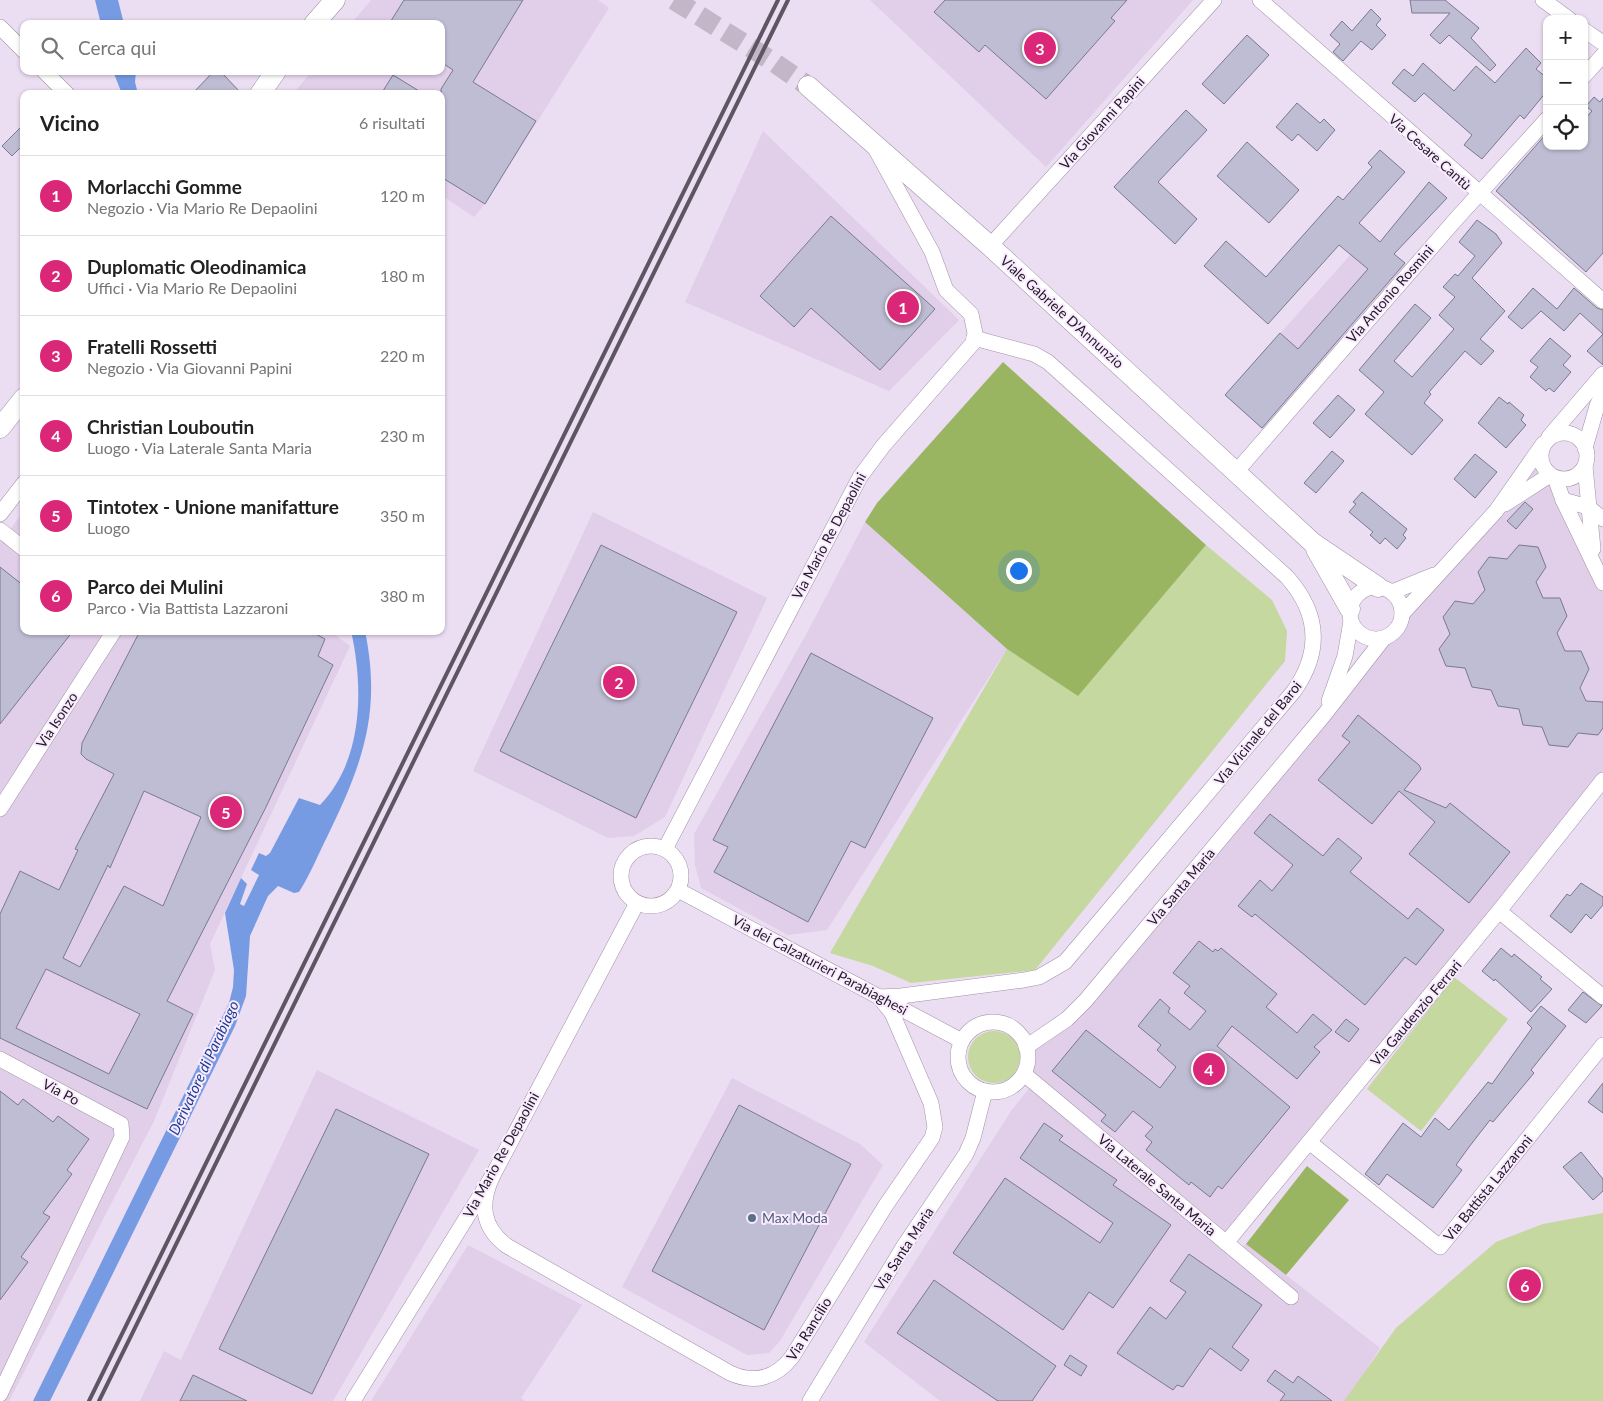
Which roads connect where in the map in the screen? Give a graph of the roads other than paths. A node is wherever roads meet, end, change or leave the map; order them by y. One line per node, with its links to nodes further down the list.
1 (320, 0): 7 (main road)
2 (335, 0): 8 (main road)
3 (1214, 0): 23 (street, Via Giovanni Papini)
4 (1260, 0): 22 (street, Via Cesare Cantù)
5 (1543, 0): 6 (street)
6 (1564, 15)
7 (310, 20)
8 (318, 20)
9 (0, 27): 12 (street)
10 (1588, 33): 11 (street)
11 (1603, 43)
12 (20, 47)
13 (1603, 55): 14 (street)
14 (1588, 72)
15 (48, 75): 18 (street)
16 (273, 75): 19 (main road)
17 (808, 86): 21 (main road, Viale Gabriele D'Annunzio)
18 (63, 90)
19 (263, 90)
20 (1543, 123): 22 (street, Via Antonio Rosmini)
21 (872, 142): 23 (main road, Viale Gabriele D'Annunzio); 25 (street)
22 (1479, 194): 24 (street, Via Cesare Cantù); 33 (street, Via Antonio Rosmini)
23 (990, 246): 33 (main road, Viale Gabriele D'Annunzio)
24 (1603, 301)
25 (974, 338): 55 (street, Via Mario Re Depaolini); 59 (street, Via Vicinale del Baroi)
26 (1603, 374): 30 (street, Via Santa Maria)
27 (1603, 392): 31 (street)
28 (20, 403): 29 (main road)
29 (0, 428)
30 (1546, 441): 31 (street); 34 (street); 38 (street, Via Santa Maria)
31 (1586, 448): 32 (street)
32 (1585, 466): 34 (street, Via Santa Maria); 37 (street)
33 (1236, 472): 42 (main road, Viale Gabriele D'Annunzio)
34 (1553, 476): 36 (street); 38 (street, Via Santa Maria)
35 (20, 488): 39 (street)
36 (1563, 500): 37 (street); 44 (street)
37 (1588, 508): 40 (street); 44 (street)
38 (1496, 511): 45 (street, Via Santa Maria)
39 (0, 514)
40 (1603, 519)
41 (0, 530): 43 (street)
42 (1313, 543): 47 (main road, Viale Gabriele D'Annunzio); 49 (main road, Viale Gabriele D'Annunzio)
43 (20, 546)
44 (1595, 562): 46 (street)
45 (1442, 572): 47 (street, Via Santa Maria); 48 (street, Via Santa Maria)
46 (1603, 583)
47 (1385, 590): 48 (street); 49 (street, Via Santa Maria)
48 (1402, 614): 51 (street, Via Santa Maria)
49 (1351, 615): 51 (street); 52 (street, Via Santa Maria)
50 (111, 635): 54 (street, Via Isonzo)
51 (1384, 638): 52 (street, Via Santa Maria)
52 (1324, 715): 63 (street, Via Santa Maria)
53 (1603, 780): 58 (street, Via Gaudenzio Ferrari)
54 (0, 809)
55 (665, 849): 56 (street); 57 (street)
56 (678, 890): 57 (street); 59 (street, Via dei Calzaturieri Parabiaghesi)
57 (637, 903): 68 (street, Via Mario Re Depaolini)
58 (1499, 911): 60 (street); 67 (street, Via Gaudenzio Ferrari)
59 (879, 997): 61 (street, Via dei Calzaturieri Parabiaghesi); 68 (street, Via Rancilio)
60 (1603, 997)
61 (962, 1041): 63 (street); 66 (street)
62 (1603, 1045): 67 (street, Via Battista Lazzaroni)
63 (1026, 1047): 65 (street)
64 (0, 1059): 71 (street, Via Po)
65 (1024, 1074): 66 (street); 69 (street, Via Laterale Santa Maria)
66 (985, 1091): 73 (street, Via Santa Maria)
67 (1309, 1142): 69 (street, Via Gaudenzio Ferrari)
68 (493, 1175): 72 (street, Via Mario Re Depaolini)
69 (1226, 1243): 70 (street, Via Laterale Santa Maria)
70 (1291, 1297)
71 (0, 1394)
72 (353, 1401)
73 (810, 1401)

